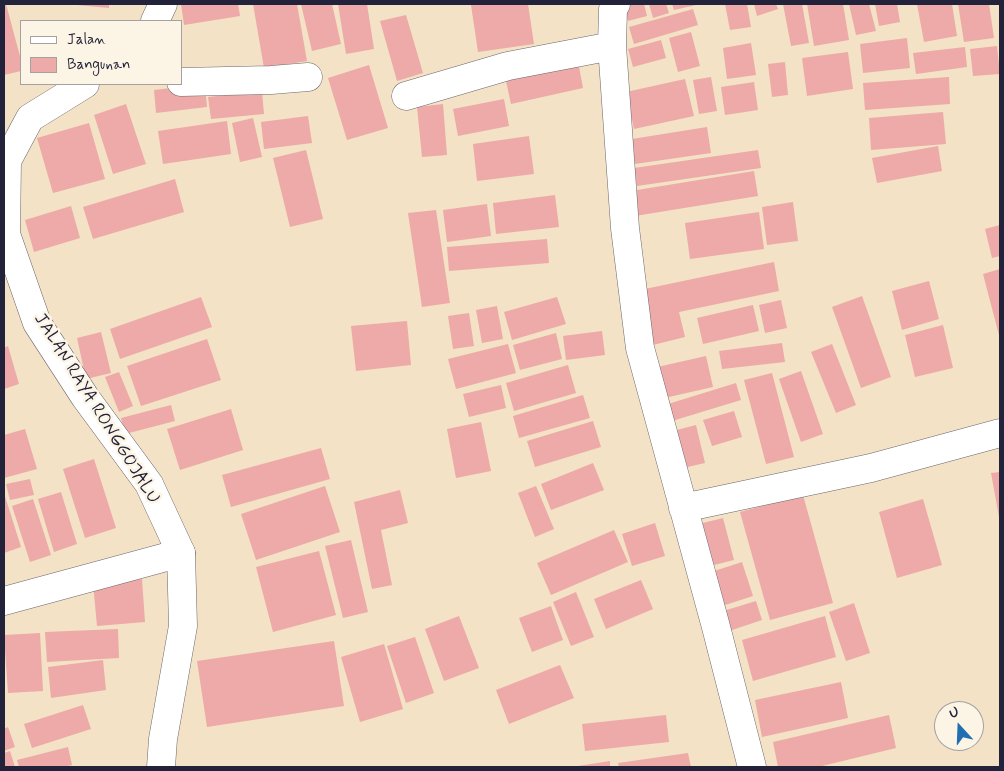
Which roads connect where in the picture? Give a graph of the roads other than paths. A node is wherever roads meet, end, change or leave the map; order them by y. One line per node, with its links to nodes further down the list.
1 (163, 4): 3 (street)
2 (616, 4): 4 (street)
3 (155, 20)
4 (612, 46): 8 (street); 10 (street)
5 (308, 76): 6 (street)
6 (182, 82)
7 (83, 85): 11 (street, JALAN RAYA RONGGOJALU)
8 (406, 96)
9 (1000, 433): 10 (street)
10 (683, 508): 14 (street)
11 (180, 553): 12 (street); 13 (street, JALAN RAYA RONGGOJALU)
12 (4, 600)
13 (161, 767)
14 (752, 767)

